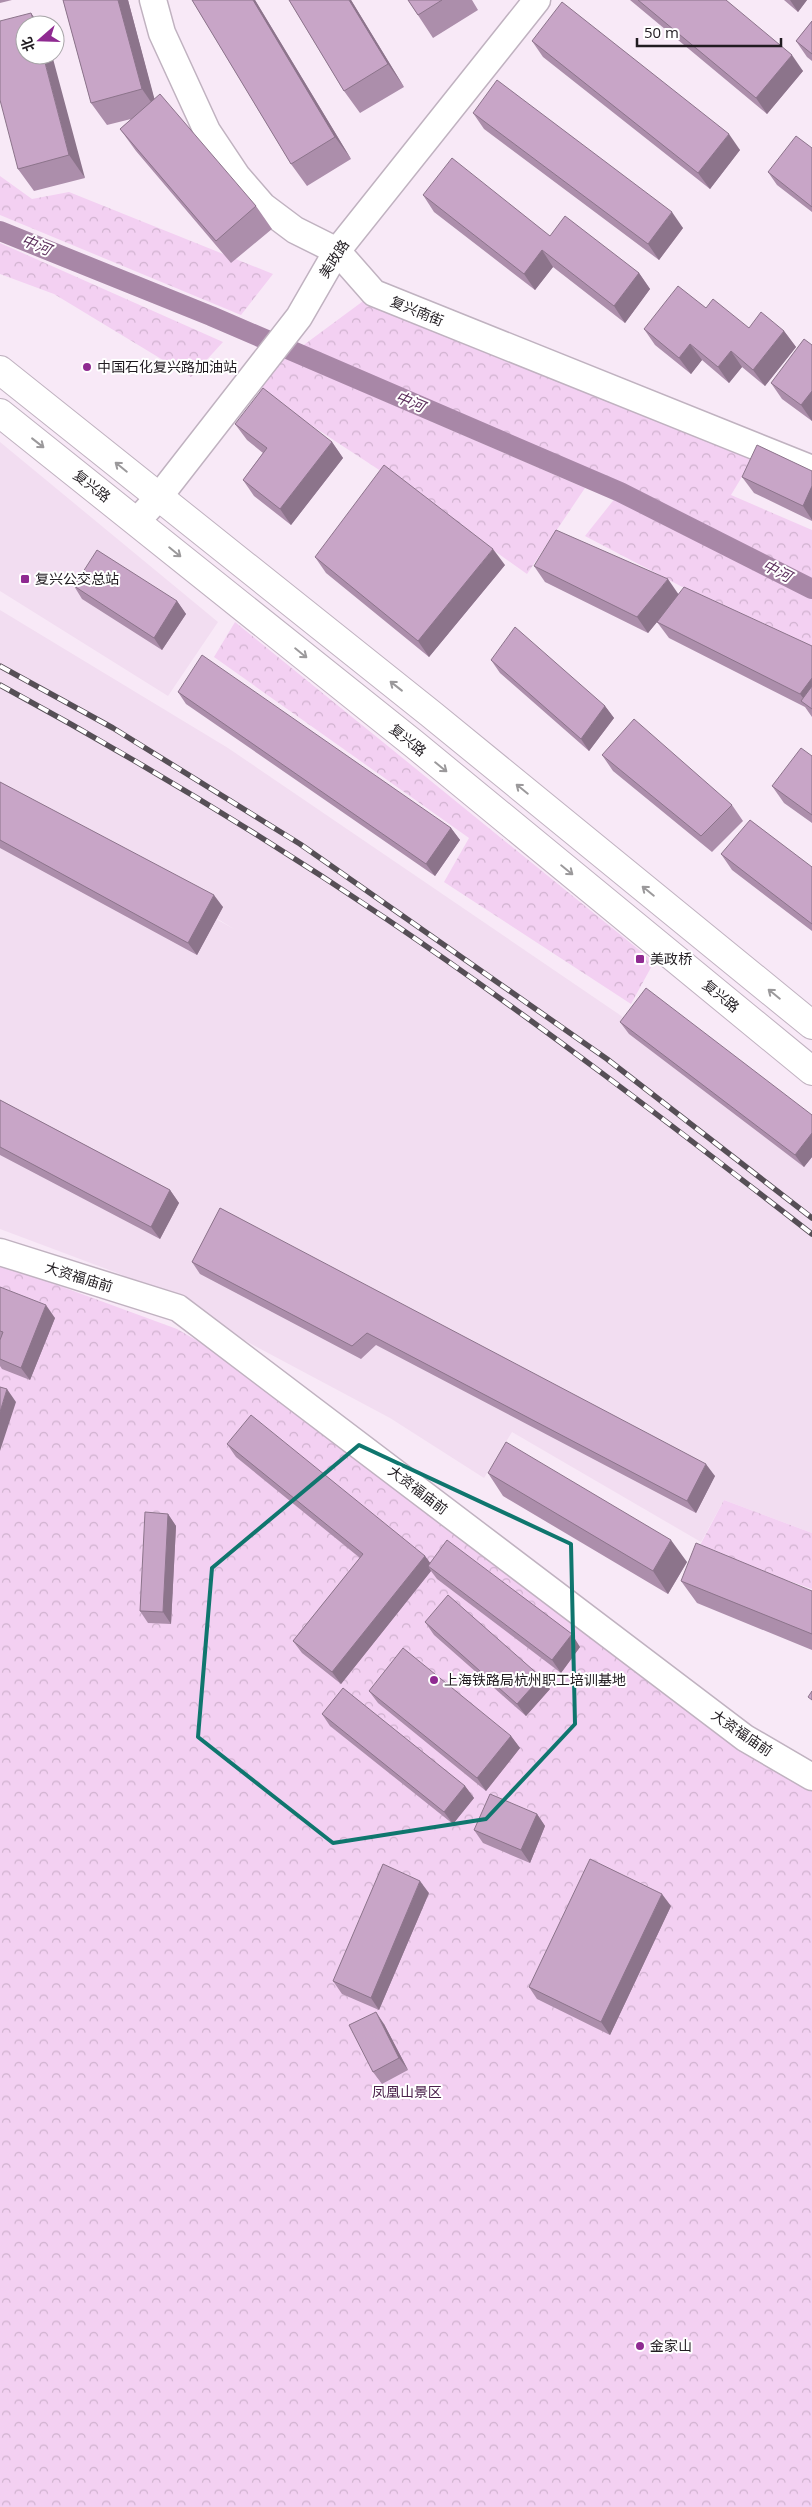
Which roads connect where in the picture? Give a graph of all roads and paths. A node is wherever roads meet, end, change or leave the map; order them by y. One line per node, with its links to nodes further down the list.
1 (153, 0): 3 (street, 复兴南街)
2 (537, 0): 3 (street, 美政路)
3 (338, 250): 6 (street, 复兴南街); 7 (street, 美政路)
4 (0, 370): 7 (main road, one-way to 4)
5 (0, 413): 8 (main road, 复兴路, one-way to 8)
6 (812, 469)
7 (158, 498): 8 (street, 美政路); 9 (main road, one-way to 7)
8 (137, 521): 10 (main road, 复兴路, one-way to 10)
9 (812, 1025)
10 (812, 1071)
11 (0, 1252): 12 (street, 大资福庙前)
12 (812, 1777)

